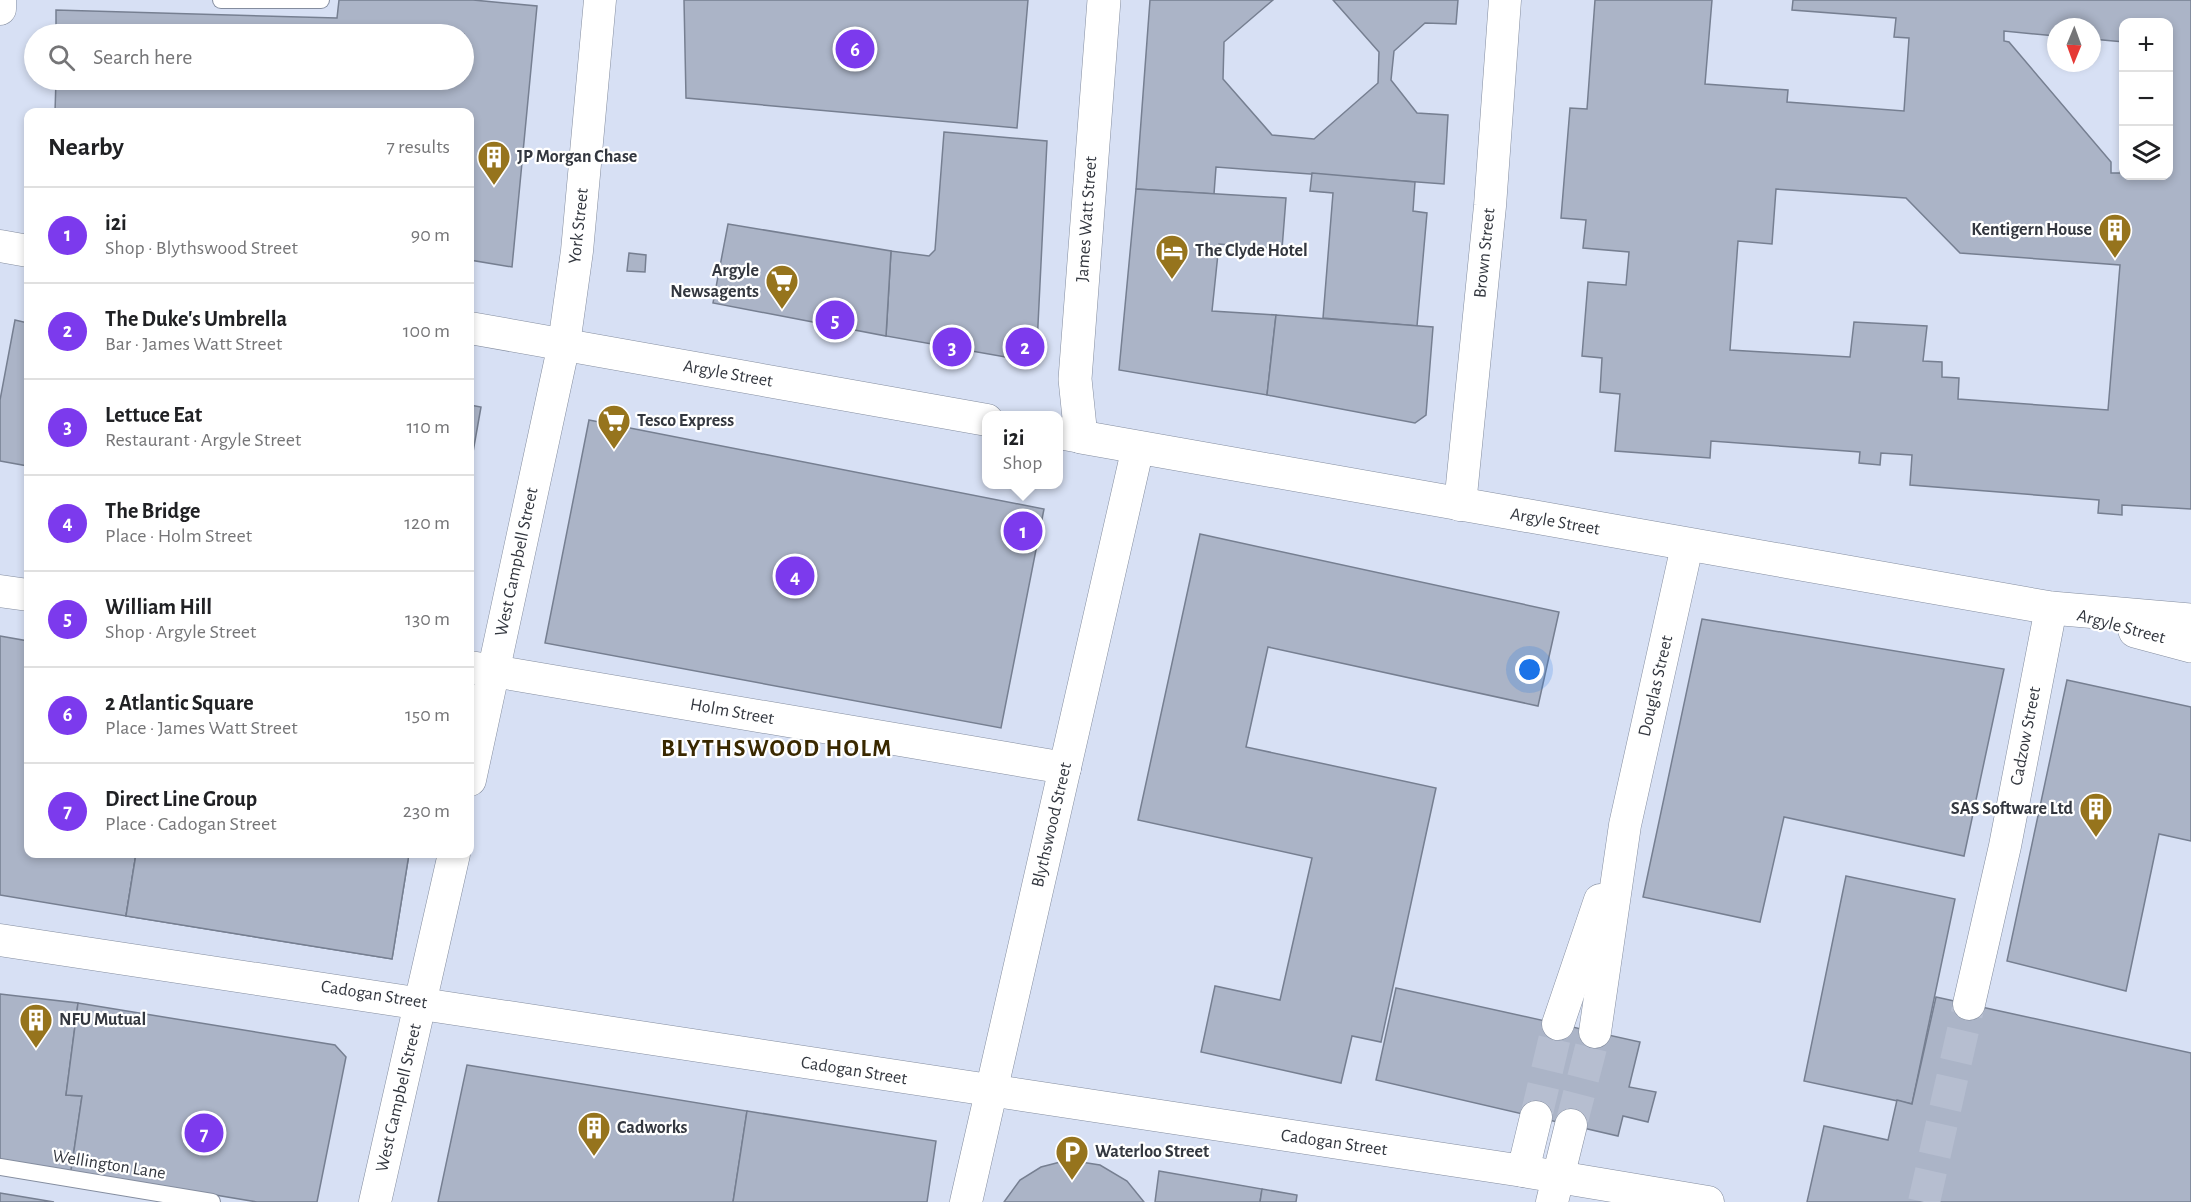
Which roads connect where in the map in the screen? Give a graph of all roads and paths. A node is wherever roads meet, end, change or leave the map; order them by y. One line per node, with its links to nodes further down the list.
1 (0, 0): 7 (street)
2 (221, 0): 3 (lane)
3 (321, 0)
4 (600, 0): 11 (street, York Street)
5 (1104, 0): 13 (main road, James Watt Street)
6 (1505, 0): 15 (street, Brown Street)
7 (0, 9)
8 (0, 246): 9 (street)
9 (24, 250)
10 (474, 329): 11 (street, Argyle Street)
11 (564, 344): 12 (street, Argyle Street); 22 (street, West Campbell Street)
12 (982, 419)
13 (1070, 435): 14 (main road, Argyle Street)
14 (1138, 447): 15 (main road, Argyle Street); 24 (street, Blythswood Street)
15 (1460, 505): 16 (main road, Argyle Street)
16 (1687, 546): 19 (main road, Argyle Street); 25 (street, Douglas Street)
17 (0, 591): 18 (street)
18 (24, 594)
19 (2051, 608): 20 (main road, Argyle Street); 21 (main road, Argyle Street); 29 (street, Cadzow Street)
20 (2191, 620)
21 (2191, 646)
22 (481, 669): 23 (street, West Campbell Street); 24 (street, Holm Street)
23 (474, 740)
24 (1065, 768): 32 (street, Blythswood Street)
25 (1625, 825): 30 (street, Douglas Street); 31 (street, Douglas Street)
26 (453, 858): 28 (street, West Campbell Street)
27 (0, 940): 28 (street, Cadogan Street)
28 (422, 1002): 32 (street, Cadogan Street); 39 (street, West Campbell Street)
29 (1969, 1004)
30 (1558, 1024)
31 (1595, 1032)
32 (991, 1092): 36 (street, Cadogan Street); 40 (street, Blythswood Street)
33 (1536, 1117): 36 (street)
34 (1571, 1125): 37 (street)
35 (0, 1167): 38 (lane, Wellington Lane)
36 (1523, 1171): 37 (street, Cadogan Street)
37 (1555, 1190): 41 (street, Cadogan Street)
38 (212, 1202)
39 (375, 1202)
40 (966, 1202)
41 (1708, 1202)

